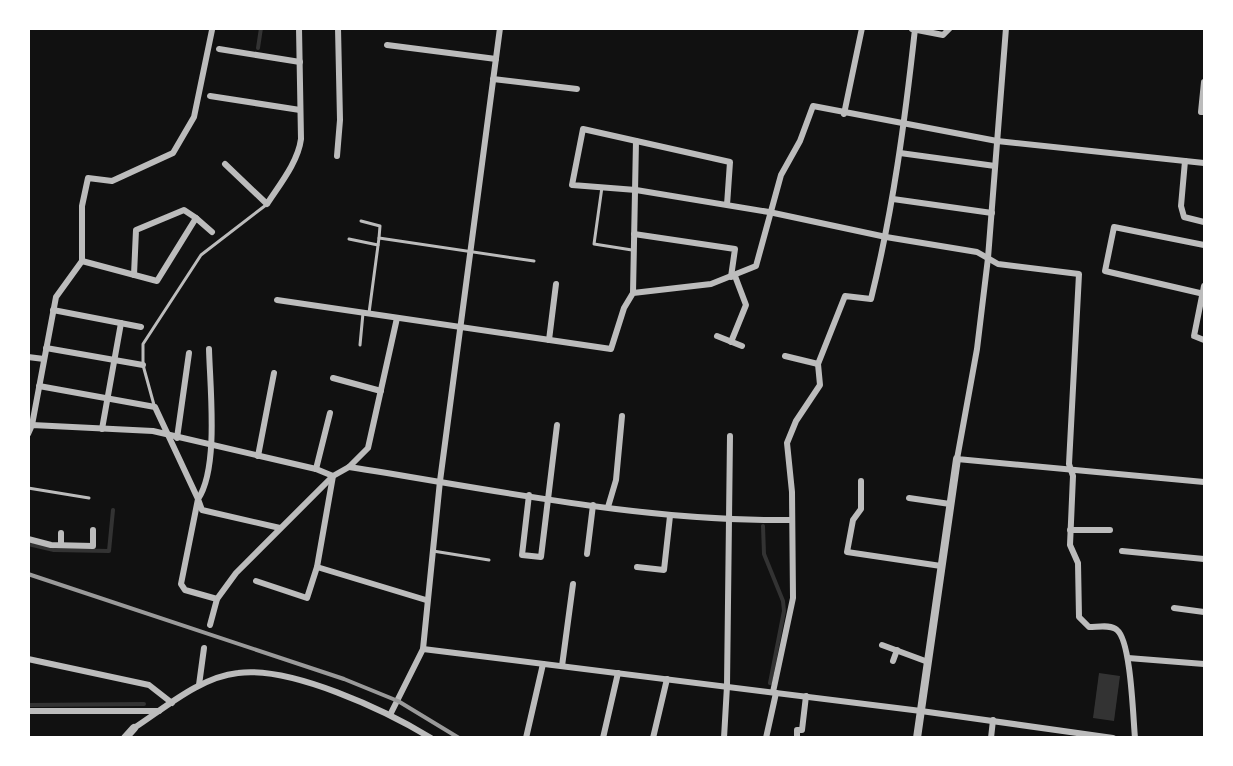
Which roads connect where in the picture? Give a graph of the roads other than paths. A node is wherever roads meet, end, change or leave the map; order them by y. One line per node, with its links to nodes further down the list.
1 (298, 28): 12 (street)
2 (338, 28): 24 (street)
3 (500, 28): 11 (street)
4 (862, 28): 19 (street)
5 (950, 28): 7 (street)
6 (1006, 28): 22 (street)
7 (913, 29): 20 (street)
8 (212, 30): 49 (street)
9 (387, 45): 11 (street)
10 (219, 49): 12 (street)
11 (496, 59): 13 (street)
12 (300, 63): 17 (street)
13 (493, 79): 15 (street); 47 (street)
14 (1204, 82): 18 (street)
15 (576, 89)
16 (210, 96): 17 (street)
17 (300, 110): 32 (street)
18 (1204, 112)
19 (844, 114): 20 (street); 34 (street)
20 (905, 122): 22 (street); 23 (street)
21 (636, 141): 29 (street); 30 (street); 33 (street)
22 (997, 141): 25 (street); 28 (street)
23 (900, 153): 28 (street); 31 (street)
24 (337, 156)
25 (1185, 161): 26 (street); 38 (street)
26 (1204, 163)
27 (225, 164): 32 (street)
28 (995, 166): 35 (street)
29 (602, 187): 30 (street); 46 (lane)
30 (636, 190): 33 (street); 40 (street)
31 (893, 199): 35 (street); 41 (street)
32 (267, 204): 78 (lane)
33 (727, 205): 34 (street)
34 (769, 212): 41 (street); 52 (street)
35 (992, 213): 48 (street)
36 (196, 218): 39 (street); 51 (street); 51 (street)
37 (361, 221): 42 (lane)
38 (1204, 222)
39 (212, 232)
40 (634, 234): 46 (street); 52 (street)
41 (886, 237): 48 (street); 77 (street)
42 (379, 238): 44 (lane); 47 (lane)
43 (349, 239): 44 (lane)
44 (378, 245): 59 (lane)
45 (1204, 245): 56 (street)
46 (634, 250): 55 (street)
47 (470, 253): 50 (lane); 63 (street)
48 (988, 258): 96 (street); 99 (street)
49 (82, 261): 51 (street); 58 (street)
50 (534, 261)
51 (134, 275)
52 (733, 276): 55 (street); 67 (street)
53 (556, 284): 65 (street)
54 (1204, 286): 56 (street)
55 (633, 293): 65 (street)
56 (1204, 294): 66 (street)
57 (278, 300): 59 (street)
58 (53, 310): 61 (street); 70 (street)
59 (366, 313): 60 (street); 68 (lane)
60 (397, 318): 63 (street); 82 (street)
61 (121, 323): 62 (street); 76 (street)
62 (141, 327)
63 (460, 328): 65 (street); 101 (street)
64 (717, 336): 67 (street)
65 (549, 340)
66 (1204, 340)
67 (731, 342): 69 (street)
68 (360, 345)
69 (742, 346)
70 (46, 348): 75 (street); 76 (street)
71 (209, 350): 94 (street)
72 (189, 353): 93 (street)
73 (785, 356): 77 (street)
74 (28, 357): 75 (street)
75 (44, 360): 81 (street)
76 (115, 361): 78 (street); 83 (street)
77 (818, 364): 114 (street)
78 (143, 365): 84 (lane)
79 (274, 373): 95 (street)
80 (333, 378): 82 (street)
81 (39, 386): 83 (street); 87 (street)
82 (381, 391): 97 (street)
83 (107, 398): 84 (street); 89 (street)
84 (155, 407): 91 (street)
85 (330, 413): 98 (street)
86 (622, 416): 112 (street)
87 (31, 421): 89 (street); 90 (street)
88 (557, 425): 107 (street)
89 (102, 429): 91 (street)
90 (28, 434)
91 (167, 436): 93 (street); 109 (street)
92 (730, 436): 115 (street)
93 (177, 438): 94 (street)
94 (212, 446): 95 (street); 109 (street)
95 (258, 456): 98 (street)
96 (957, 459): 99 (street); 110 (street)
97 (349, 466): 100 (street); 101 (street)
98 (316, 469): 100 (street)
99 (1071, 471): 103 (street); 118 (street)
100 (333, 476): 116 (street); 129 (street)
101 (440, 481): 105 (street); 123 (street)
102 (861, 481): 128 (street)
103 (1204, 482)
104 (28, 488): 106 (lane)
105 (529, 495): 107 (street); 107 (street)
106 (89, 498)
107 (548, 498): 111 (street)
108 (909, 498): 110 (street)
109 (198, 499): 116 (street); 133 (street)
110 (950, 504): 128 (street)
111 (593, 505): 112 (street); 125 (street)
112 (608, 507): 113 (street)
113 (670, 516): 115 (street); 130 (street)
114 (792, 520): 115 (street); 153 (street)
115 (730, 521): 152 (street)
116 (280, 528): 133 (street)
117 (93, 530): 122 (street)
118 (1070, 530): 119 (street); 143 (street)
119 (1110, 530)
120 (61, 533): 122 (street)
121 (28, 539): 122 (street)
122 (61, 545)
123 (432, 551): 127 (lane); 134 (street)
124 (1122, 551): 126 (street)
125 (587, 554)
126 (1204, 559)
127 (489, 560)
128 (941, 566): 145 (street)
129 (317, 567): 131 (street); 134 (street)
130 (636, 567)
131 (256, 581)
132 (573, 584): 148 (street)
133 (217, 599): 137 (street)
134 (426, 600): 140 (street)
135 (1174, 608): 136 (street)
136 (1204, 612)
137 (210, 625)
138 (882, 645): 141 (street)
139 (204, 648): 151 (street)
140 (423, 649): 146 (street); 159 (street)
141 (897, 650): 144 (street); 145 (street)
142 (28, 658): 155 (street)
143 (1128, 658): 147 (street); 175 (street)
144 (893, 661)
145 (928, 662): 158 (street)
146 (543, 664): 148 (street); 166 (street)
147 (1204, 664)
148 (562, 666): 149 (street)
149 (618, 673): 150 (street); 167 (street)
150 (667, 679): 152 (street); 168 (street)
151 (199, 685): 155 (street); 159 (street)
152 (727, 686): 153 (street); 169 (street)
153 (775, 693): 154 (street); 170 (street)
154 (806, 696): 158 (street); 171 (street)
155 (172, 703): 157 (street)
156 (28, 711): 157 (street)
157 (159, 711): 161 (street)
158 (921, 711): 160 (street); 172 (street)
159 (390, 715): 165 (street)
160 (993, 720): 162 (street); 173 (street)
161 (134, 728): 163 (street); 164 (street)
162 (1103, 737): 174 (street)
163 (125, 738)
164 (135, 738)
165 (430, 738)
166 (526, 738)
167 (603, 738)
168 (653, 738)
169 (724, 738)
170 (766, 738)
171 (796, 738)
172 (917, 738)
173 (991, 738)
174 (1113, 738)
175 (1135, 738)

